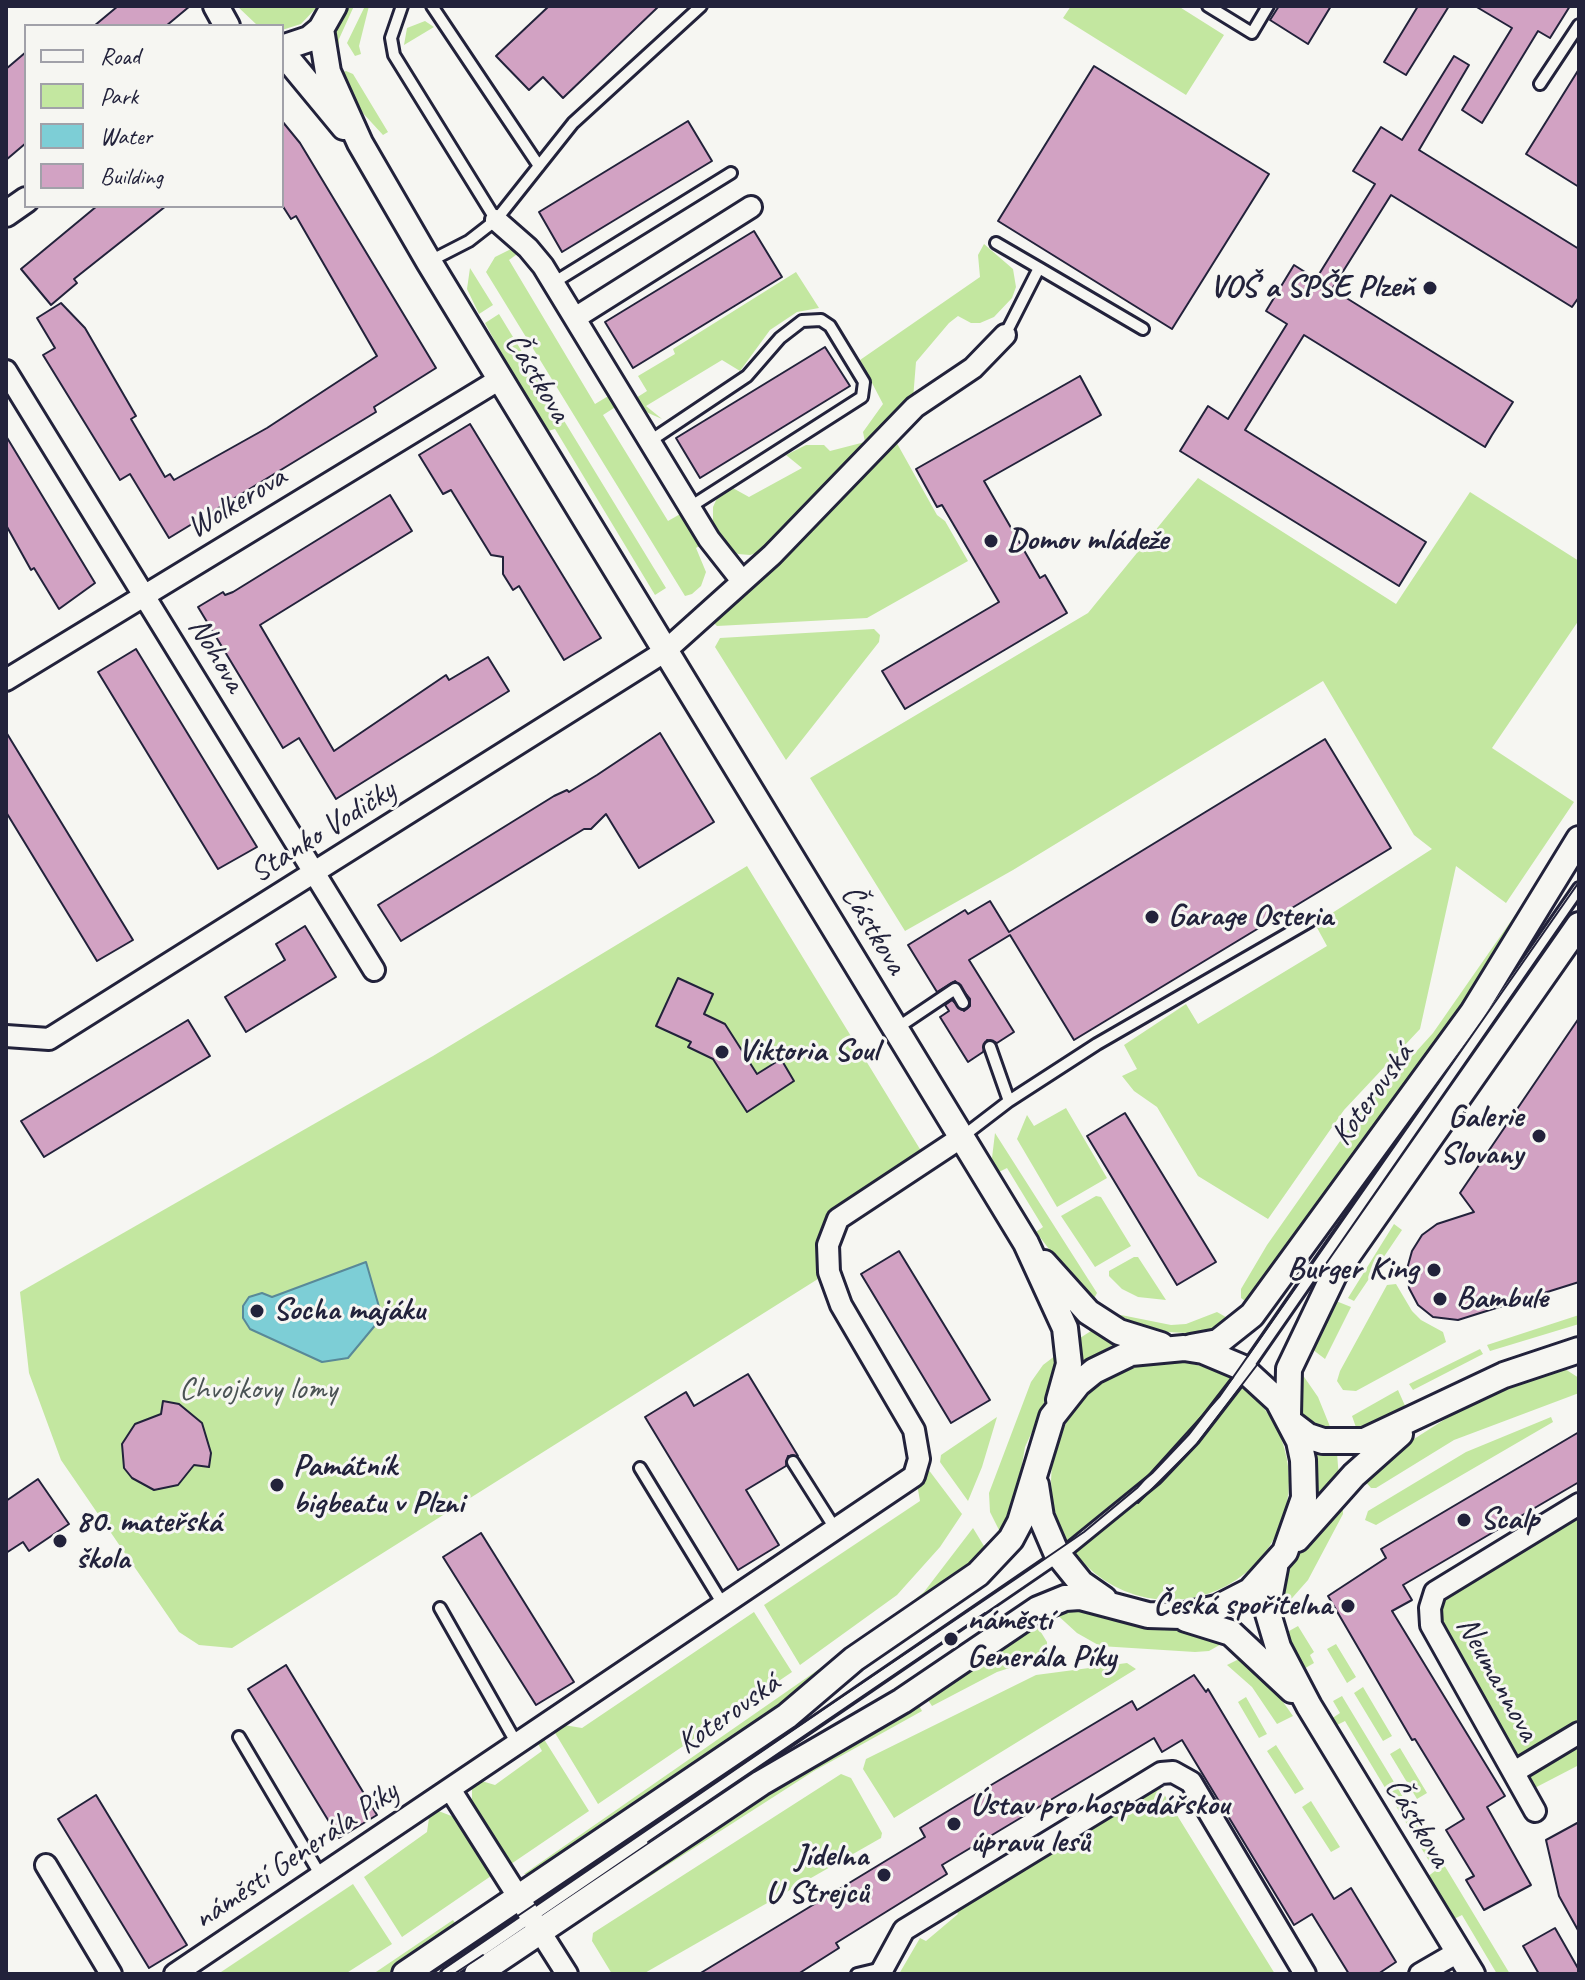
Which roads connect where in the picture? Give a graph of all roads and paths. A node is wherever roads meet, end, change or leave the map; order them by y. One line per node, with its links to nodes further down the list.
1 (216, 6): 8 (street)
2 (334, 6): 10 (street)
3 (402, 6): 20 (lane)
4 (432, 6): 15 (lane)
5 (701, 6): 15 (lane)
6 (1208, 6): 7 (lane)
7 (1268, 6)
8 (225, 24)
9 (1579, 25): 13 (lane)
10 (321, 29): 11 (street); 14 (street, Částkova)
11 (284, 49)
12 (284, 52): 14 (street, Částkova)
13 (1540, 84)
14 (360, 143): 22 (street, Částkova)
15 (539, 166): 20 (lane)
16 (731, 173): 24 (lane)
17 (24, 201): 19 (street)
18 (751, 207): 25 (street, Částkova)
19 (6, 214)
20 (496, 220): 22 (lane); 24 (street, Částkova)
21 (996, 243): 23 (lane)
22 (429, 262): 29 (street, Částkova)
23 (1039, 268): 26 (lane); 27 (lane)
24 (553, 283): 25 (street, Částkova)
25 (575, 318): 30 (street, Částkova)
26 (1143, 329)
27 (1005, 335): 32 (street)
28 (6, 371): 33 (street, Nohova)
29 (500, 379): 33 (street, Wolkerova); 34 (street, Částkova)
30 (650, 441): 31 (street, Částkova); 31 (lane)
31 (690, 507): 32 (street, Částkova)
32 (742, 581): 34 (street)
33 (144, 594): 35 (street, Wolkerova); 37 (street, Nohova)
34 (664, 652): 37 (street, Stanko Vodičky); 43 (street, Částkova)
35 (6, 680)
36 (1579, 839): 49 (street, Koterovská)
37 (314, 873): 41 (street, Nohova); 44 (street, Stanko Vodičky)
38 (1579, 888): 51 (lane, Koterovská)
39 (1310, 921): 46 (lane)
40 (1575, 933): 54 (street, Koterovská)
41 (374, 970)
42 (963, 1003): 43 (lane)
43 (895, 1029): 47 (street, Částkova)
44 (6, 1036)
45 (990, 1047): 46 (lane)
46 (1009, 1101): 47 (lane)
47 (962, 1137): 48 (street, Částkova); 59 (street, náměstí Generála Píky)
48 (1026, 1243): 49 (street, Částkova); 52 (street, Částkova)
49 (1178, 1347): 51 (street, Koterovská); 52 (street, Koterovská)
50 (1579, 1350): 53 (street)
51 (1246, 1370): 54 (street, Koterovská); 60 (lane, Koterovská)
52 (1052, 1417): 56 (street, Koterovská)
53 (1420, 1417): 54 (street); 61 (street)
54 (1290, 1421): 61 (street, Koterovská)
55 (793, 1462): 59 (lane)
56 (1038, 1462): 60 (street, Koterovská); 75 (street, Koterovská)
57 (640, 1468): 62 (lane)
58 (1579, 1504): 70 (street, Neumannova)
59 (836, 1530): 62 (street, náměstí Generála Píky)
60 (1058, 1556): 63 (street, Koterovská); 75 (lane, Koterovská)
61 (1280, 1559): 65 (street, Koterovská); 66 (street, Částkova)
62 (724, 1606): 69 (street, náměstí Generála Píky)
63 (1118, 1606): 65 (street, Koterovská); 75 (street, Koterovská)
64 (440, 1608): 69 (lane)
65 (1163, 1616): 66 (street, Částkova)
66 (1309, 1706): 76 (street, Částkova)
67 (1579, 1733): 70 (street, Neumannova)
68 (239, 1737): 74 (lane)
69 (517, 1744): 71 (street, náměstí Generála Píky)
70 (1514, 1772): 72 (street, Neumannova)
71 (450, 1789): 74 (street, náměstí Generála Píky); 75 (street, náměstí Generála Píky)
72 (1535, 1811)
73 (46, 1865): 78 (street)
74 (321, 1876): 79 (street, náměstí Generála Píky)
75 (530, 1916): 80 (street, Koterovská); 81 (lane, Koterovská); 82 (street, Koterovská); 83 (street, náměstí Generála Píky)
76 (1458, 1952): 86 (street); 87 (street, Částkova)
77 (882, 1971): 84 (lane); 85 (street)
78 (111, 1974)
79 (175, 1974)
80 (405, 1974)
81 (447, 1974)
82 (477, 1974)
83 (567, 1974)
84 (857, 1974)
85 (1305, 1974)
86 (1420, 1974)
87 (1472, 1974)

